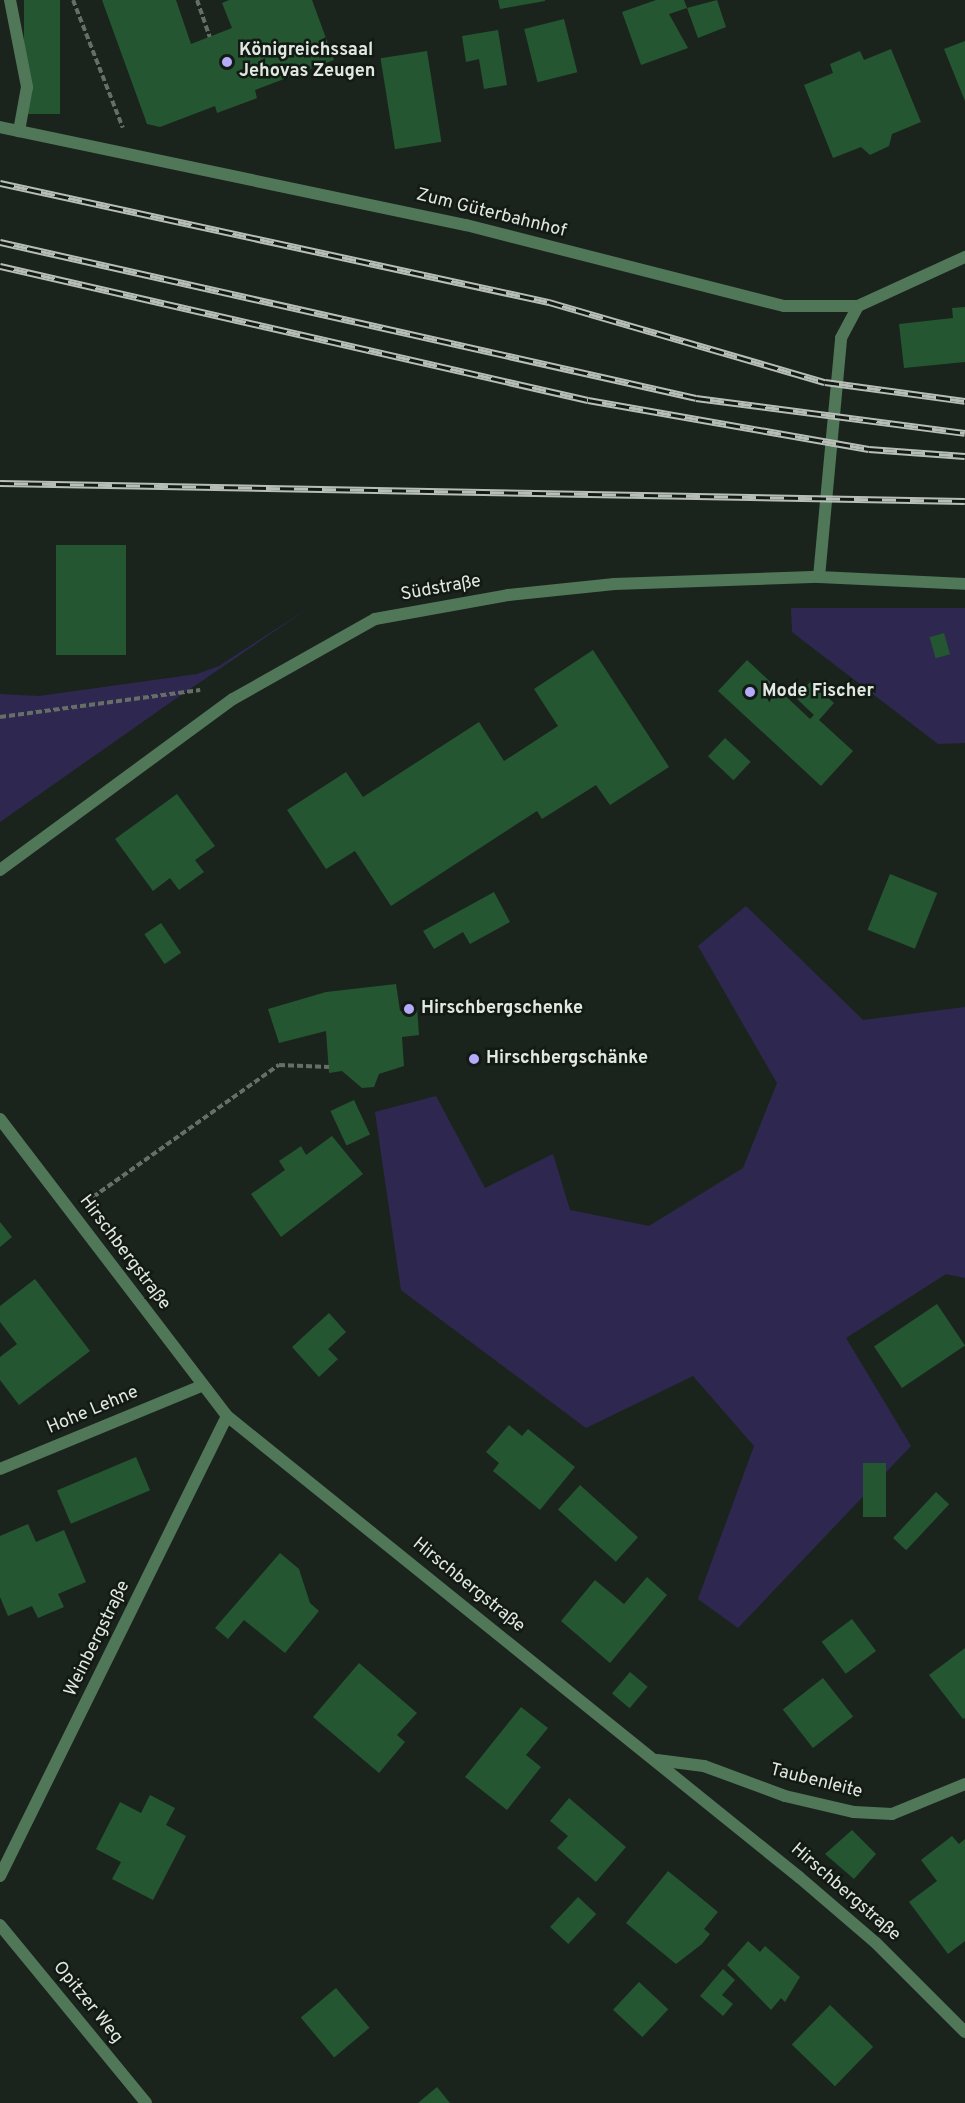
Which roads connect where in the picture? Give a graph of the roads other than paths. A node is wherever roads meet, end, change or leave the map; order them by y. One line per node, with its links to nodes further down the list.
1 (10, 0): 3 (street)
2 (0, 128): 3 (street, Zum Güterbahnhof)
3 (19, 131): 5 (street, Zum Güterbahnhof)
4 (965, 256): 5 (street, Zum Güterbahnhof)
5 (858, 306): 6 (street)
6 (819, 578): 7 (street, Südstraße); 8 (street, Südstraße)
7 (965, 584)
8 (0, 870)
9 (0, 1119): 10 (street, Hirschbergstraße)
10 (201, 1386): 11 (street, Hirschbergstraße); 12 (street, Hohe Lehne)
11 (227, 1416): 13 (street, Hirschbergstraße); 15 (street, Weinbergstraße)
12 (0, 1469)
13 (657, 1760): 14 (street, Taubenleite); 17 (street, Hirschbergstraße)
14 (965, 1784)
15 (0, 1876)
16 (0, 1925): 18 (street, Opitzer Weg)
17 (965, 2032)
18 (146, 2103)

